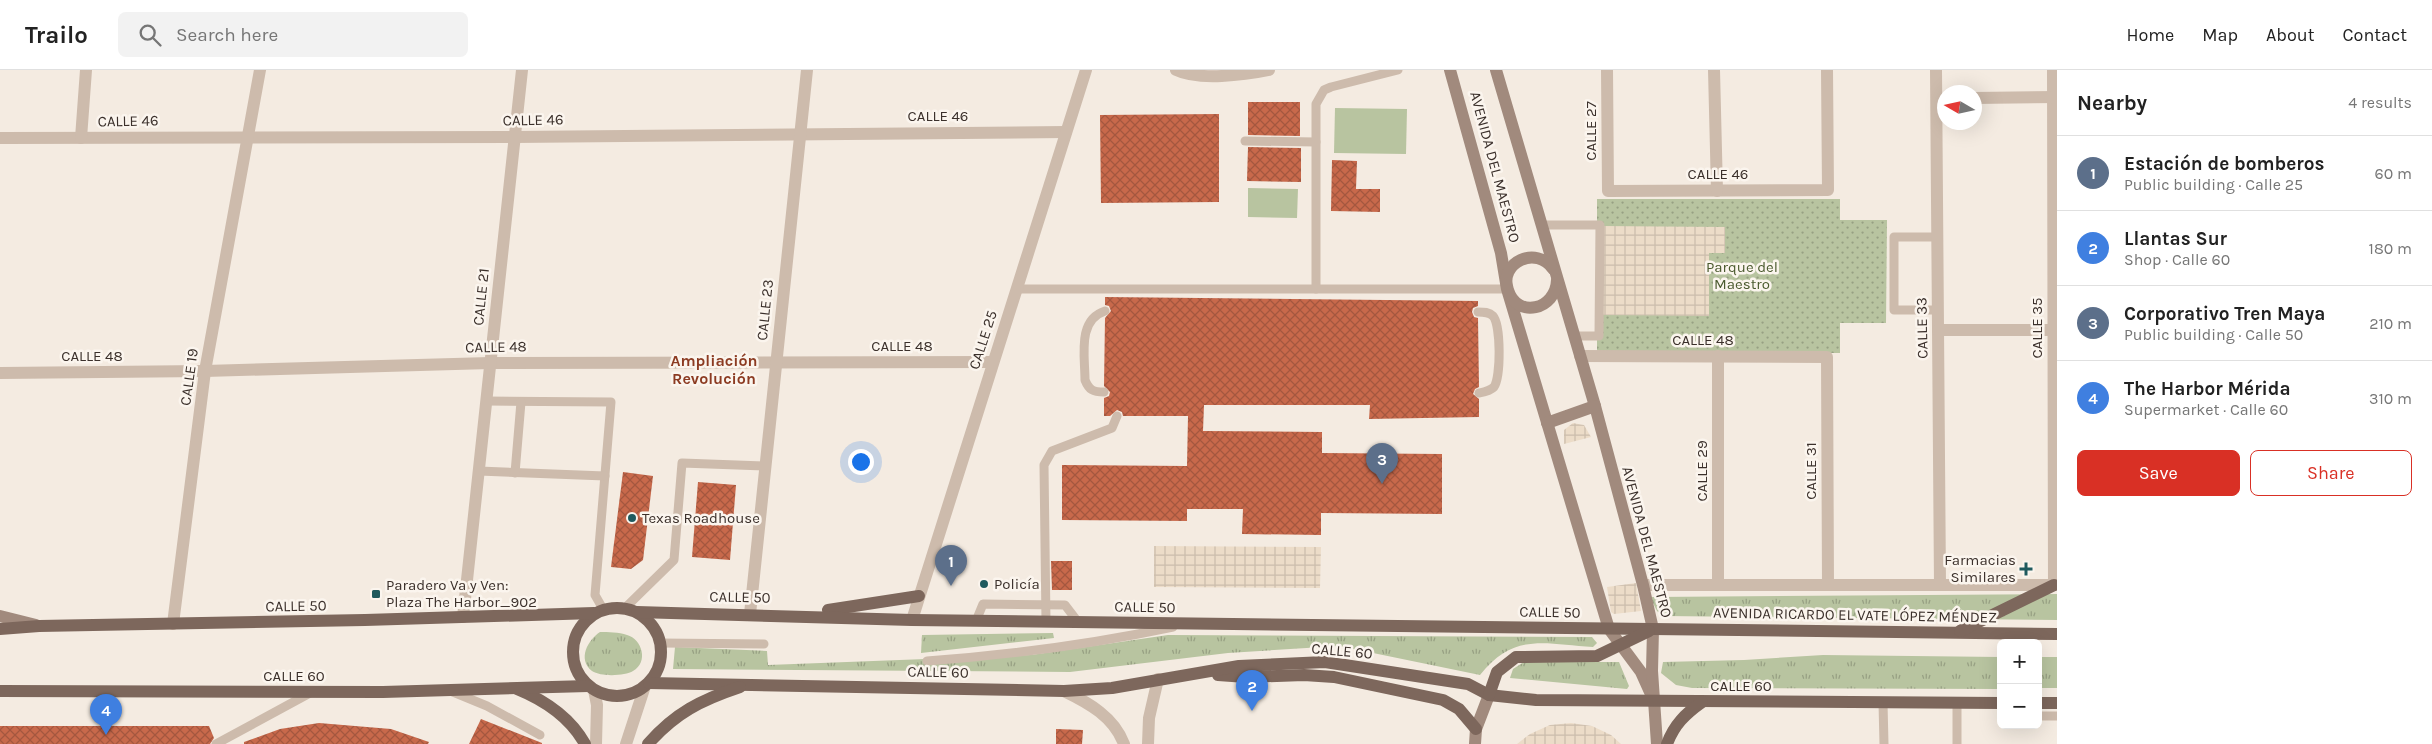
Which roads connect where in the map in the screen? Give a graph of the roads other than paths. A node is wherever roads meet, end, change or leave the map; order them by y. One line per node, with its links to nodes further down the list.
1 (86, 70): 25 (street)
2 (260, 70): 22 (street)
3 (522, 70): 23 (street, CALLE 21)
4 (807, 70): 21 (street, CALLE 23)
5 (1086, 70): 20 (street, CALLE 25)
6 (1176, 70): 7 (street)
7 (1269, 70)
8 (1398, 70): 27 (lane)
9 (1450, 70): 35 (street, AVENIDA DEL MAESTRO)
10 (1496, 70): 30 (street, AVENIDA DEL MAESTRO)
11 (1607, 70): 29 (street, CALLE 27)
12 (1714, 70): 28 (street)
13 (1827, 70): 28 (street, CALLE 46)
14 (1936, 70): 16 (street, CALLE 33)
15 (2053, 70): 18 (street, CALLE 35)
16 (1938, 85)
17 (1982, 98): 18 (street)
18 (2055, 98): 40 (street, CALLE 35)
19 (1939, 130): 31 (street, CALLE 33)
20 (1066, 132): 21 (street, CALLE 46); 33 (street, CALLE 25)
21 (800, 133): 23 (street, CALLE 46); 47 (street, CALLE 23)
22 (248, 136): 23 (street, CALLE 46); 25 (street, CALLE 46); 48 (street, CALLE 19)
23 (514, 137): 46 (street, CALLE 21)
24 (0, 138): 25 (street, CALLE 46)
25 (81, 138)
26 (1246, 141): 27 (lane)
27 (1316, 142): 34 (lane)
28 (1718, 190): 29 (street, CALLE 46)
29 (1608, 191)
30 (1541, 225): 32 (street, AVENIDA DEL MAESTRO); 41 (lane)
31 (1937, 237): 36 (street, CALLE 33); 36 (lane)
32 (1556, 275): 35 (street); 35 (street); 41 (street, AVENIDA DEL MAESTRO)
33 (1016, 289): 34 (lane); 45 (street, CALLE 25)
34 (1316, 289): 35 (lane)
35 (1507, 289): 56 (street, AVENIDA DEL MAESTRO)
36 (1938, 310): 39 (street, CALLE 33)
37 (1105, 311): 50 (lane)
38 (1478, 312): 51 (lane)
39 (1938, 330): 40 (street); 64 (street, CALLE 33)
40 (2055, 330): 65 (street, CALLE 35)
41 (1574, 336): 42 (street, AVENIDA DEL MAESTRO)
42 (1580, 356): 43 (street, CALLE 48); 54 (street, AVENIDA DEL MAESTRO)
43 (1718, 356): 44 (street, CALLE 48); 62 (street, CALLE 29)
44 (1827, 357): 63 (street, CALLE 31)
45 (993, 362): 47 (street, CALLE 48); 66 (street, CALLE 25)
46 (490, 363): 47 (street, CALLE 48); 48 (street, CALLE 48); 52 (street, CALLE 21)
47 (776, 363): 57 (street, CALLE 23)
48 (205, 371): 49 (street, CALLE 48); 79 (street, CALLE 19)
49 (0, 373)
50 (1104, 392)
51 (1479, 393)
52 (486, 402): 53 (lane); 58 (street, CALLE 21)
53 (521, 402): 59 (lane); 60 (lane)
54 (1595, 406): 56 (street); 61 (street, AVENIDA DEL MAESTRO)
55 (1117, 416): 67 (lane)
56 (1547, 423): 82 (street, AVENIDA DEL MAESTRO)
57 (765, 466): 68 (lane); 70 (street, CALLE 23)
58 (479, 471): 59 (lane); 73 (street, CALLE 21)
59 (515, 473): 60 (lane)
60 (605, 476): 69 (lane)
61 (1643, 585): 62 (street, AVENIDA RICARDO EL VATE LÓPEZ MÉNDEZ); 83 (street, AVENIDA DEL MAESTRO)
62 (1718, 585): 63 (street, AVENIDA RICARDO EL VATE LÓPEZ MÉNDEZ)
63 (1828, 585): 64 (street, AVENIDA RICARDO EL VATE LÓPEZ MÉNDEZ)
64 (1940, 585): 65 (street, AVENIDA RICARDO EL VATE LÓPEZ MÉNDEZ)
65 (2056, 585): 84 (main road)
66 (919, 596): 71 (main road); 74 (street, CALLE 25)
67 (1046, 605): 75 (lane); 76 (lane); 77 (lane)
68 (631, 610): 69 (main road); 70 (main road, CALLE 50); 86 (main road)
69 (598, 611): 73 (main road, CALLE 50); 95 (main road)
70 (750, 614): 71 (main road, CALLE 50)
71 (799, 615): 74 (main road, CALLE 50)
72 (0, 616): 80 (street)
73 (463, 617): 79 (main road, CALLE 50)
74 (912, 620): 75 (main road, CALLE 50)
75 (976, 621): 76 (main road, CALLE 50)
76 (1046, 622): 77 (main road, CALLE 50)
77 (1078, 622): 78 (main road, CALLE 50)
78 (1188, 623): 82 (main road, CALLE 50); 89 (lane)
79 (173, 624): 80 (main road, CALLE 50)
80 (39, 626): 81 (main road, CALLE 50)
81 (0, 629)
82 (1609, 629): 83 (main road, CALLE 50); 88 (street, AVENIDA DEL MAESTRO)
83 (1653, 629): 84 (main road, AVENIDA RICARDO EL VATE LÓPEZ MÉNDEZ); 88 (main road); 101 (street, AVENIDA DEL MAESTRO)
84 (1956, 633): 85 (main road, AVENIDA RICARDO EL VATE LÓPEZ MÉNDEZ)
85 (2057, 634)
86 (660, 643): 87 (lane); 92 (main road)
87 (764, 644)
88 (1622, 644): 100 (main road); 101 (street, AVENIDA DEL MAESTRO)
89 (927, 661)
90 (1200, 673): 91 (main road, CALLE 60); 100 (main road, CALLE 60); 110 (main road)
91 (1158, 680): 98 (main road, CALLE 60); 118 (street)
92 (647, 684): 93 (main road, CALLE 60); 95 (main road); 115 (street)
93 (748, 684): 98 (main road, CALLE 60); 116 (main road)
94 (514, 688): 95 (main road, CALLE 60); 96 (main road, CALLE 60); 113 (main road)
95 (591, 688): 114 (street)
96 (448, 690): 99 (main road, CALLE 60); 111 (lane)
97 (0, 691): 99 (main road, CALLE 60)
98 (1064, 691): 117 (street)
99 (312, 692): 112 (lane)
100 (1488, 695): 101 (main road, CALLE 60); 110 (street)
101 (1653, 702): 102 (main road, CALLE 60); 120 (street)
102 (1702, 702): 103 (main road, CALLE 60); 121 (main road)
103 (1884, 703): 104 (main road, CALLE 60); 122 (lane)
104 (1957, 703): 105 (main road, CALLE 60); 123 (lane)
105 (1997, 703)
106 (2042, 703): 107 (main road)
107 (2057, 703)
108 (2042, 716): 109 (lane)
109 (2057, 716)
110 (1476, 729): 119 (street)
111 (540, 735)
112 (216, 744)
113 (585, 744)
114 (596, 744)
115 (626, 744)
116 (648, 744)
117 (1124, 744)
118 (1148, 744)
119 (1475, 744)
120 (1657, 744)
121 (1666, 744)
122 (1884, 744)
123 (1957, 744)

